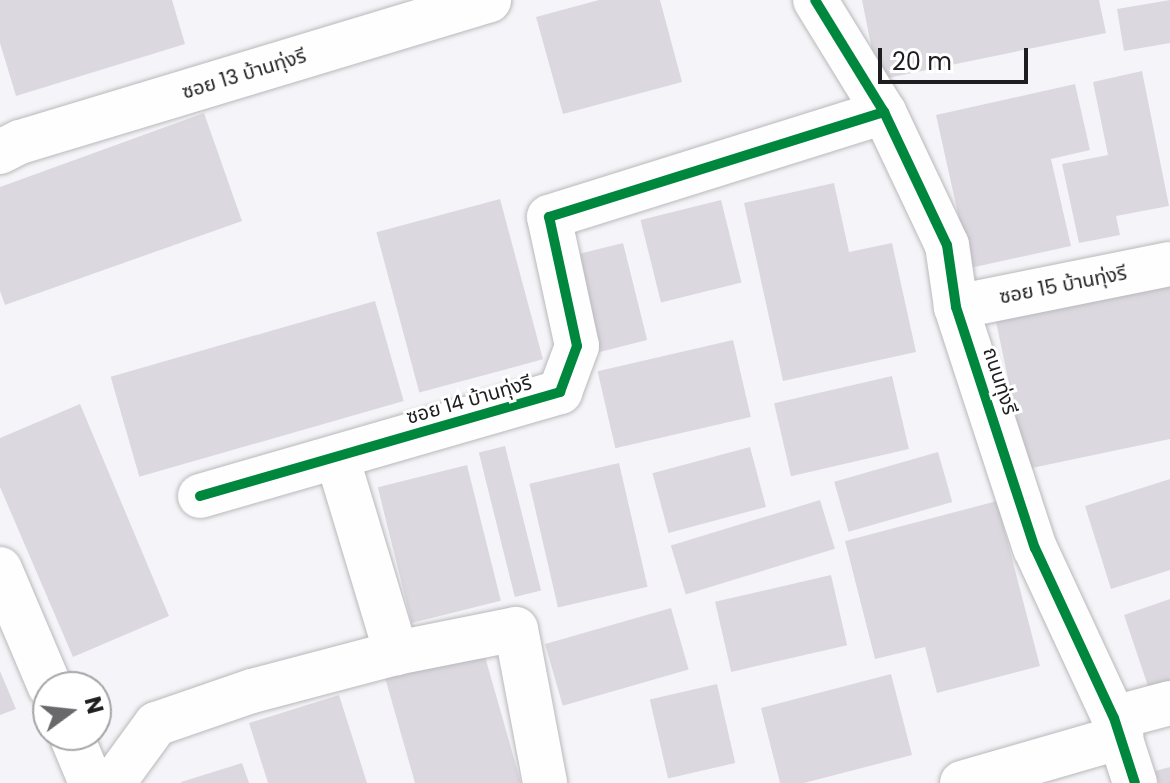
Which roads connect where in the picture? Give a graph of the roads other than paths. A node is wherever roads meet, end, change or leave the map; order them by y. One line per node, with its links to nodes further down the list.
1 (489, 0): 4 (street, ซอย 13 บ้านทุ่งรี)
2 (815, 0): 3 (street, ถนนทุ่งรี)
3 (884, 112): 6 (street, ถนนทุ่งรี); 7 (street, ซอย 14 บ้านทุ่งรี)
4 (0, 152)
5 (1170, 264): 6 (street, ซอย 15 บ้านทุ่งรี)
6 (956, 307): 13 (street, ถนนทุ่งรี)
7 (337, 457): 8 (street, ซอย 14 บ้านทุ่งรี); 10 (street)
8 (200, 496)
9 (0, 569): 11 (street)
10 (396, 653): 16 (street); 17 (street)
11 (43, 671)
12 (1170, 703): 13 (street)
13 (1118, 728): 18 (street); 19 (street, ถนนทุ่งรี)
14 (78, 751): 15 (street)
15 (91, 783)
16 (113, 783)
17 (545, 783)
18 (962, 783)
19 (1135, 783)

